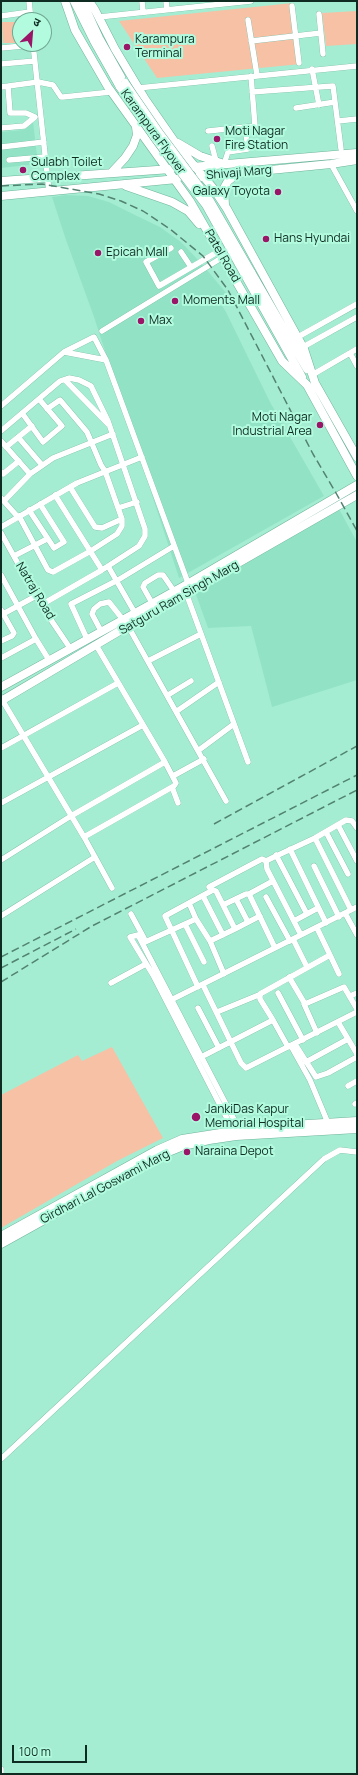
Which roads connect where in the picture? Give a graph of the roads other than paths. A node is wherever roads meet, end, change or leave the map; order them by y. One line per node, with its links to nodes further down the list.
1 (29, 1): 12 (street)
2 (65, 1): 39 (main road, Patel Road)
3 (74, 1): 34 (main road, Karampura Flyover)
4 (82, 1): 34 (main road, Karampura Flyover)
5 (89, 1): 17 (main road, Patel Road)
6 (142, 1): 13 (street)
7 (166, 1): 11 (street)
8 (251, 1): 9 (street)
9 (226, 2): 11 (street)
10 (292, 6): 20 (street)
11 (167, 10): 13 (street)
12 (30, 12)
13 (143, 12): 17 (street)
14 (12, 14): 16 (street)
15 (319, 14): 19 (street)
16 (1, 16)
17 (99, 17): 38 (main road, Patel Road)
18 (248, 20): 21 (street)
19 (321, 34): 20 (street); 25 (street)
20 (296, 36): 21 (street); 27 (street)
21 (251, 41): 31 (street)
22 (12, 47): 23 (street)
23 (1, 48)
24 (34, 52): 26 (street)
25 (323, 54)
26 (35, 60): 28 (street); 33 (street)
27 (299, 63)
28 (1, 64)
29 (357, 66): 30 (street)
30 (312, 70): 31 (street); 37 (street)
31 (257, 75): 32 (street)
32 (250, 76): 38 (street); 40 (street)
33 (38, 82): 35 (street); 39 (street); 53 (street)
34 (122, 85): 93 (main road, Karampura Flyover, bridge)
35 (8, 86): 36 (street); 50 (street)
36 (1, 87)
37 (316, 87): 40 (street); 42 (street); 43 (street)
38 (138, 88): 41 (main road, Patel Road)
39 (111, 92): 45 (main road, Patel Road)
40 (252, 92): 49 (street)
41 (145, 99): 45 (main road); 52 (main road, Patel Road)
42 (335, 102): 43 (street); 47 (street)
43 (319, 105): 44 (street)
44 (296, 108)
45 (125, 111): 48 (main road, Patel Road)
46 (357, 119): 47 (street)
47 (338, 121): 56 (street)
48 (136, 127): 64 (main road, Patel Road); 65 (main road)
49 (245, 127): 51 (street); 61 (street)
50 (1, 128)
51 (208, 131)
52 (173, 140): 61 (main road); 63 (main road, Patel Road)
53 (44, 142): 55 (street); 58 (street)
54 (212, 146): 61 (street)
55 (1, 147)
56 (342, 149)
57 (357, 153): 61 (main road, Shivaji Marg)
58 (45, 157): 59 (street); 68 (street)
59 (9, 160)
60 (357, 160): 62 (main road, Shivaji Marg)
61 (220, 163): 63 (main road, Shivaji Marg)
62 (331, 164): 66 (main road, Shivaji Marg); 75 (street)
63 (195, 167): 64 (main road, Shivaji Marg); 67 (main road, Patel Road)
64 (167, 169): 65 (main road, Shivaji Marg); 69 (main road, Patel Road)
65 (111, 173): 68 (main road, Shivaji Marg)
66 (239, 173): 67 (main road, Shivaji Marg); 74 (main road)
67 (203, 176): 69 (main road, Shivaji Marg); 74 (main road, Patel Road)
68 (47, 178): 70 (main road, Shivaji Marg); 72 (street)
69 (174, 179): 71 (main road, Shivaji Marg); 77 (main road, Patel Road)
70 (1, 181)
71 (122, 184): 72 (main road, Shivaji Marg); 77 (main road)
72 (49, 191): 73 (main road, Shivaji Marg)
73 (1, 196)
74 (227, 209): 76 (main road, Patel Road)
75 (357, 211)
76 (234, 223): 77 (main road); 85 (main road, Patel Road)
77 (211, 237): 80 (main road, Patel Road)
78 (172, 248): 81 (street)
79 (181, 252): 81 (street)
80 (221, 254): 81 (street); 84 (street); 93 (main road, Patel Road)
81 (191, 267)
82 (357, 304): 85 (street)
83 (357, 317): 86 (street)
84 (102, 331)
85 (296, 338): 86 (main road, Patel Road)
86 (303, 347): 93 (main road, Patel Road)
87 (357, 349): 89 (street)
88 (64, 352): 90 (street); 90 (street); 95 (street)
89 (350, 353): 91 (street); 93 (street)
90 (106, 360): 106 (street)
91 (357, 366)
92 (65, 380): 94 (street); 99 (street); 99 (street)
93 (311, 381): 107 (main road, Patel Road); 114 (main road, Patel Road)
94 (39, 399): 96 (street); 97 (street)
95 (1, 406)
96 (48, 409): 98 (street); 104 (street)
97 (22, 412): 98 (street); 100 (street)
98 (32, 426): 102 (street)
99 (110, 428): 101 (street)
100 (1, 431)
101 (113, 434): 104 (street); 109 (street)
102 (18, 437): 105 (street); 110 (street)
103 (1, 441): 105 (street)
104 (91, 443): 110 (street); 111 (street)
105 (6, 447): 108 (street)
106 (142, 457): 109 (street); 131 (street)
107 (357, 457)
108 (19, 462): 112 (street); 113 (street)
109 (123, 463): 111 (street); 120 (street)
110 (42, 465): 113 (street)
111 (105, 471): 115 (street); 122 (street)
112 (1, 472)
113 (30, 474): 119 (street)
114 (357, 476)
115 (70, 486): 117 (street); 125 (street)
116 (357, 486): 139 (main road, Satguru Ram Singh Marg)
117 (55, 495): 121 (street); 133 (street)
118 (357, 495): 139 (main road, Satguru Ram Singh Marg)
119 (3, 499): 124 (street)
120 (137, 502): 122 (street); 135 (street)
121 (40, 504): 123 (street); 128 (street)
122 (118, 508): 125 (street)
123 (29, 510): 124 (street); 128 (street)
124 (19, 516): 126 (street); 130 (street)
125 (122, 519): 133 (street)
126 (1, 527)
127 (1, 533): 129 (street, Natraj Road)
128 (47, 539): 130 (street)
129 (7, 544): 132 (street); 134 (street, Natraj Road)
130 (35, 546): 133 (street); 134 (street)
131 (174, 546): 138 (street); 139 (street)
132 (1, 547)
133 (89, 552): 136 (street)
134 (14, 556): 141 (street, Natraj Road)
135 (108, 566): 136 (street); 138 (street)
136 (102, 570): 144 (street)
137 (1, 576): 143 (street)
138 (118, 580): 146 (street); 151 (street)
139 (186, 588): 140 (main road, Satguru Ram Singh Marg); 147 (main road, Satguru Ram Singh Marg); 149 (street)
140 (174, 591): 142 (main road, Satguru Ram Singh Marg); 142 (street)
141 (36, 596): 143 (street); 144 (street, Natraj Road)
142 (152, 603): 146 (main road, Satguru Ram Singh Marg)
143 (18, 605): 145 (street); 150 (street)
144 (41, 605): 154 (street, Natraj Road)
145 (2, 612): 152 (street)
146 (135, 613): 147 (main road, Satguru Ram Singh Marg)
147 (126, 622): 148 (main road, Satguru Ram Singh Marg); 148 (street); 153 (main road, Satguru Ram Singh Marg); 157 (street)
148 (101, 631): 151 (main road, Satguru Ram Singh Marg)
149 (201, 634): 157 (street); 159 (street)
150 (36, 639): 155 (street); 156 (street)
151 (87, 639): 154 (main road, Satguru Ram Singh Marg)
152 (1, 641)
153 (96, 645): 160 (street); 163 (main road, Satguru Ram Singh Marg)
154 (70, 648): 156 (main road, Satguru Ram Singh Marg)
155 (1, 658)
156 (49, 660): 161 (main road, Satguru Ram Singh Marg)
157 (148, 661): 162 (street)
158 (191, 681): 162 (street)
159 (219, 682): 164 (street); 165 (street)
160 (118, 683): 166 (street); 167 (street)
161 (1, 687)
162 (168, 695): 164 (street)
163 (1, 700): 167 (street)
164 (177, 711): 169 (street)
165 (234, 724): 169 (street); 172 (street)
166 (143, 725): 171 (street); 174 (street)
167 (22, 736): 168 (street); 174 (street)
168 (1, 748)
169 (199, 750): 170 (street)
170 (204, 759): 173 (street); 176 (street)
171 (165, 762): 173 (street); 179 (street)
172 (248, 762)
173 (172, 776): 175 (street)
174 (48, 778): 177 (street); 179 (street)
175 (172, 787): 178 (street); 183 (street)
176 (226, 801)
177 (1, 803)
178 (178, 803)
179 (71, 816): 183 (street); 188 (street)
180 (338, 825): 181 (street); 182 (street); 190 (street)
181 (357, 828)
182 (326, 832): 184 (street); 192 (street)
183 (84, 837): 187 (street)
184 (315, 838): 185 (street); 204 (street)
185 (290, 849): 186 (street); 202 (street)
186 (276, 856): 189 (street); 206 (street)
187 (95, 857): 195 (street); 207 (street)
188 (1, 860)
189 (266, 861): 193 (street); 194 (street)
190 (357, 861)
191 (314, 866): 209 (street)
192 (348, 874)
193 (273, 881): 196 (street); 211 (street)
194 (209, 887)
195 (112, 888)
196 (249, 894): 199 (street); 208 (street)
197 (203, 896): 200 (street); 201 (street); 218 (street)
198 (266, 897): 221 (street)
199 (236, 899): 201 (street); 212 (street)
200 (189, 903): 210 (street); 217 (street)
201 (223, 905): 216 (street)
202 (318, 908): 206 (street); 213 (street)
203 (357, 908): 204 (street)
204 (348, 912): 209 (street); 220 (street)
205 (131, 914): 222 (street)
206 (307, 914): 211 (street)
207 (1, 916)
208 (260, 916): 212 (street); 224 (street)
209 (338, 917): 213 (street)
210 (196, 919): 214 (street); 223 (street)
211 (294, 920): 219 (street)
212 (248, 922): 216 (street)
213 (326, 923): 215 (street)
214 (185, 924): 217 (street); 226 (street)
215 (317, 928): 219 (street); 225 (street)
216 (235, 929): 218 (street)
217 (172, 930): 222 (street); 233 (street)
218 (223, 935): 223 (street)
219 (301, 935): 221 (street)
220 (357, 935)
221 (292, 940): 224 (street); 228 (street)
222 (144, 942): 227 (street); 238 (street)
223 (210, 942): 229 (street)
224 (275, 948): 229 (street)
225 (330, 955): 228 (street); 230 (street)
226 (204, 962)
227 (146, 964): 232 (street); 238 (street)
228 (307, 967): 231 (street)
229 (224, 974): 233 (street)
230 (340, 974)
231 (289, 977): 236 (street); 239 (street)
232 (111, 983)
233 (201, 986): 238 (street); 242 (street)
234 (278, 992): 248 (street)
235 (357, 993): 237 (street)
236 (261, 994): 242 (street); 244 (street)
237 (350, 996): 239 (street); 241 (street)
238 (170, 1001): 260 (street)
239 (304, 1004): 246 (street)
240 (198, 1008): 251 (street)
241 (357, 1009)
242 (217, 1012): 249 (street)
243 (357, 1012): 245 (street)
244 (273, 1020): 249 (street); 250 (street)
245 (338, 1022): 246 (street); 247 (street)
246 (317, 1033): 248 (street)
247 (348, 1039): 253 (street); 254 (street)
248 (303, 1040): 250 (street)
249 (231, 1041): 250 (street); 251 (street)
250 (291, 1046): 254 (street); 258 (street)
251 (219, 1048): 252 (street)
252 (205, 1055)
253 (357, 1056): 254 (street)
254 (306, 1062)
255 (357, 1081): 256 (street)
256 (348, 1086)
257 (357, 1121): 258 (main road, Girdhari Lal Goswami Marg)
258 (328, 1123): 260 (main road, Girdhari Lal Goswami Marg)
259 (357, 1128): 260 (main road, Girdhari Lal Goswami Marg)
260 (238, 1133): 262 (main road, Girdhari Lal Goswami Marg); 263 (main road, Girdhari Lal Goswami Marg)
261 (357, 1152): 264 (street)
262 (1, 1236)
263 (1, 1244)
264 (1, 1459)
265 (1, 1769): 266 (street)
266 (1, 1774)

